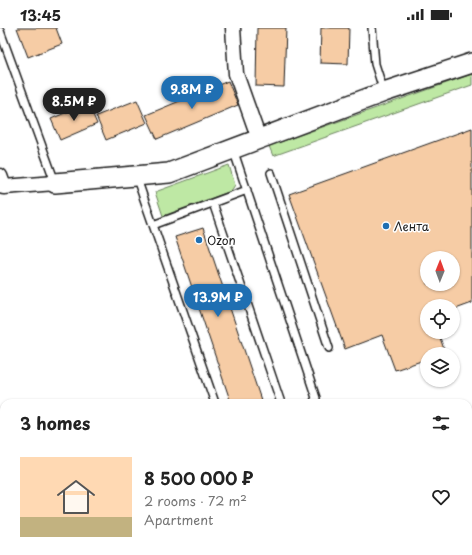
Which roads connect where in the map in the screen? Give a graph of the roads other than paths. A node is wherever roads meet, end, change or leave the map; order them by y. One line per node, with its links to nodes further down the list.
1 (233, 28): 6 (street)
2 (372, 28): 5 (lane)
3 (0, 32): 10 (lane)
4 (472, 63): 5 (street)
5 (384, 92): 6 (street)
6 (258, 138): 7 (street)
7 (233, 148): 9 (street); 12 (lane)
8 (271, 173): 15 (lane)
9 (136, 176): 10 (street); 14 (lane)
10 (55, 182): 11 (street)
11 (1, 184)
12 (246, 190): 13 (lane); 18 (lane)
13 (213, 203): 14 (lane); 17 (lane)
14 (153, 225): 16 (lane)
15 (329, 348)
16 (213, 399)
17 (280, 399)
18 (315, 399)

